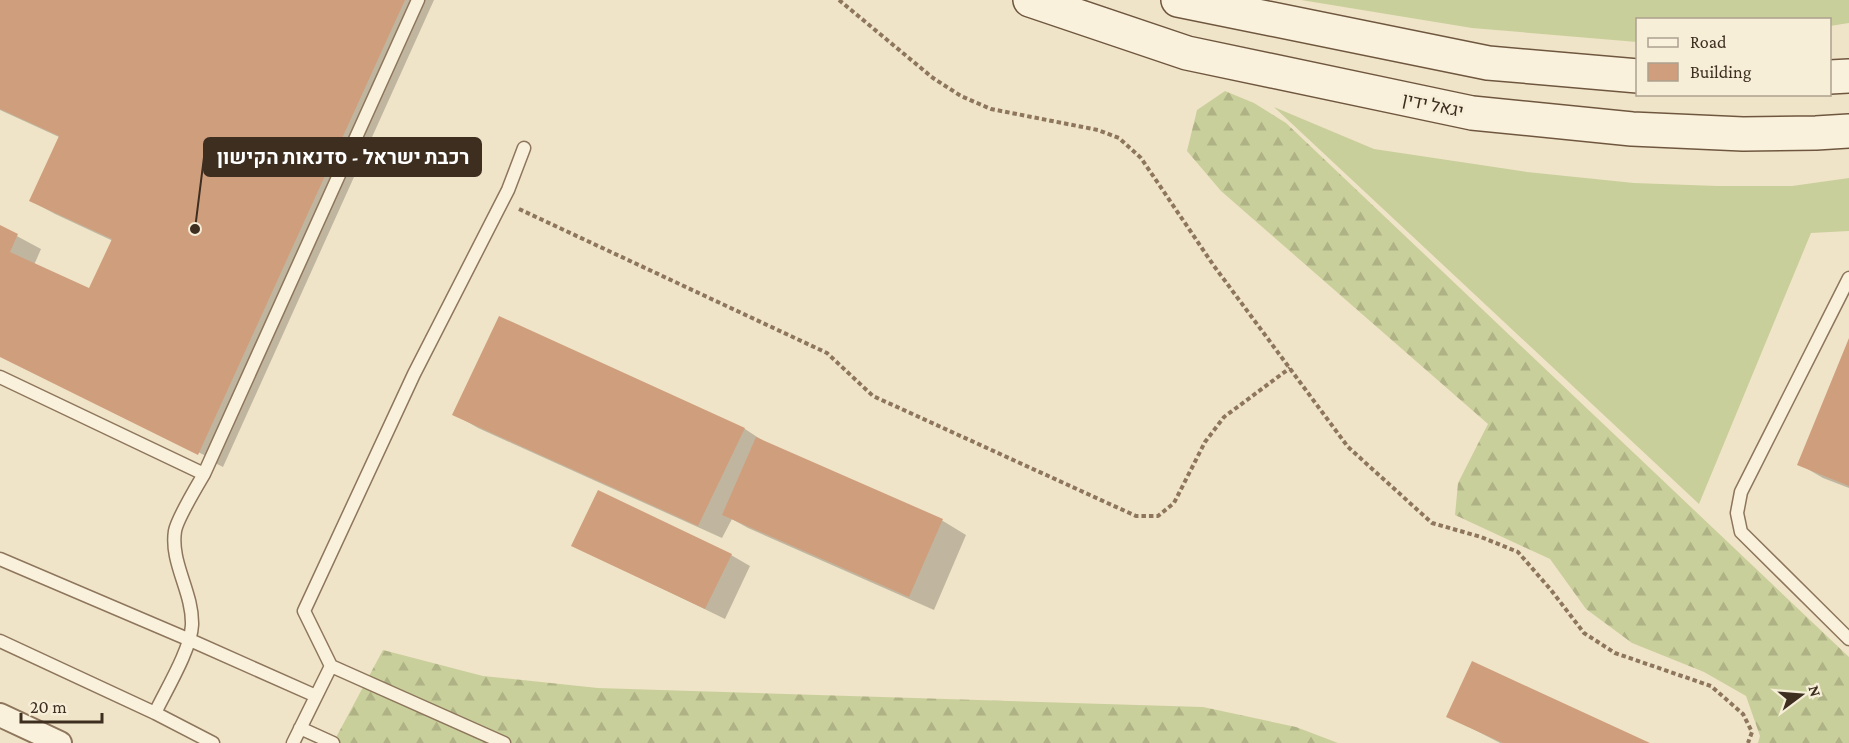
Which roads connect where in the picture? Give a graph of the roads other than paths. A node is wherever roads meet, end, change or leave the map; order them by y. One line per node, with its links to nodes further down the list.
1 (418, 0): 11 (lane)
2 (1030, 0): 7 (main road, יגאל ידין)
3 (1178, 0): 4 (main road)
4 (1636, 76)
5 (1849, 76): 6 (main road)
6 (1831, 77)
7 (1849, 130)
8 (524, 148): 16 (lane)
9 (1849, 279): 13 (lane)
10 (0, 377): 11 (lane)
11 (204, 474): 15 (lane)
12 (0, 559): 15 (lane)
13 (1849, 639)
14 (0, 640): 18 (lane)
15 (189, 640): 17 (lane); 18 (lane)
16 (331, 666): 17 (lane); 25 (lane)
17 (316, 696): 20 (lane)
18 (155, 713): 22 (lane)
19 (0, 715): 21 (street)
20 (300, 728): 23 (lane); 24 (lane)
21 (60, 743)
22 (213, 743)
23 (293, 743)
24 (333, 743)
25 (504, 743)

